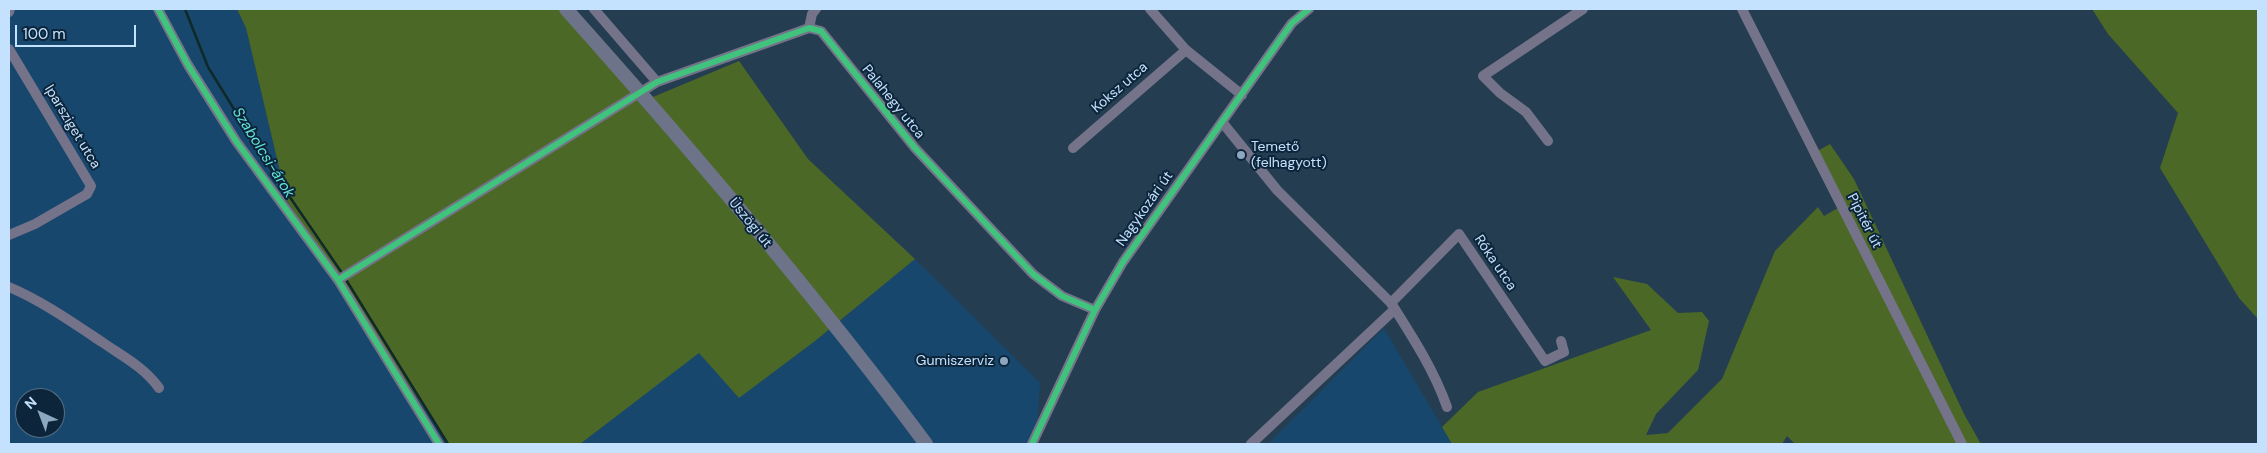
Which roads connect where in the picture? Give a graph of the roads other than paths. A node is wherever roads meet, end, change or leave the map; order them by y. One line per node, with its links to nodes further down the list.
1 (158, 9): 20 (street)
2 (566, 9): 14 (main road, Üszögi út)
3 (594, 9): 13 (street)
4 (803, 9): 10 (street, Palahegy utca)
5 (816, 9): 10 (street)
6 (1150, 9): 12 (street)
7 (1584, 9): 17 (street)
8 (1742, 9): 31 (street, Pipitér út)
9 (1302, 11): 15 (street, Nagykozári út)
10 (810, 23): 13 (street); 23 (street, Palahegy utca)
11 (9, 49): 19 (street, Iparsziget utca)
12 (1186, 50): 15 (street); 18 (street, Koksz utca)
13 (657, 82): 14 (street)
14 (640, 92): 20 (street); 28 (main road, Üszögi út)
15 (1242, 95): 16 (street, Nagykozári út)
16 (1222, 122): 22 (street); 23 (street, Nagykozári út)
17 (1548, 141)
18 (1073, 148)
19 (9, 235)
20 (342, 278): 27 (street)
21 (9, 287): 25 (street)
22 (1393, 306): 24 (street, Róka utca); 26 (street); 30 (street, Róka utca)
23 (1095, 310): 29 (street, Nagykozári út)
24 (1561, 341)
25 (159, 388)
26 (1447, 407)
27 (439, 444)
28 (926, 444)
29 (1032, 444)
30 (1251, 444)
31 (1962, 444)

